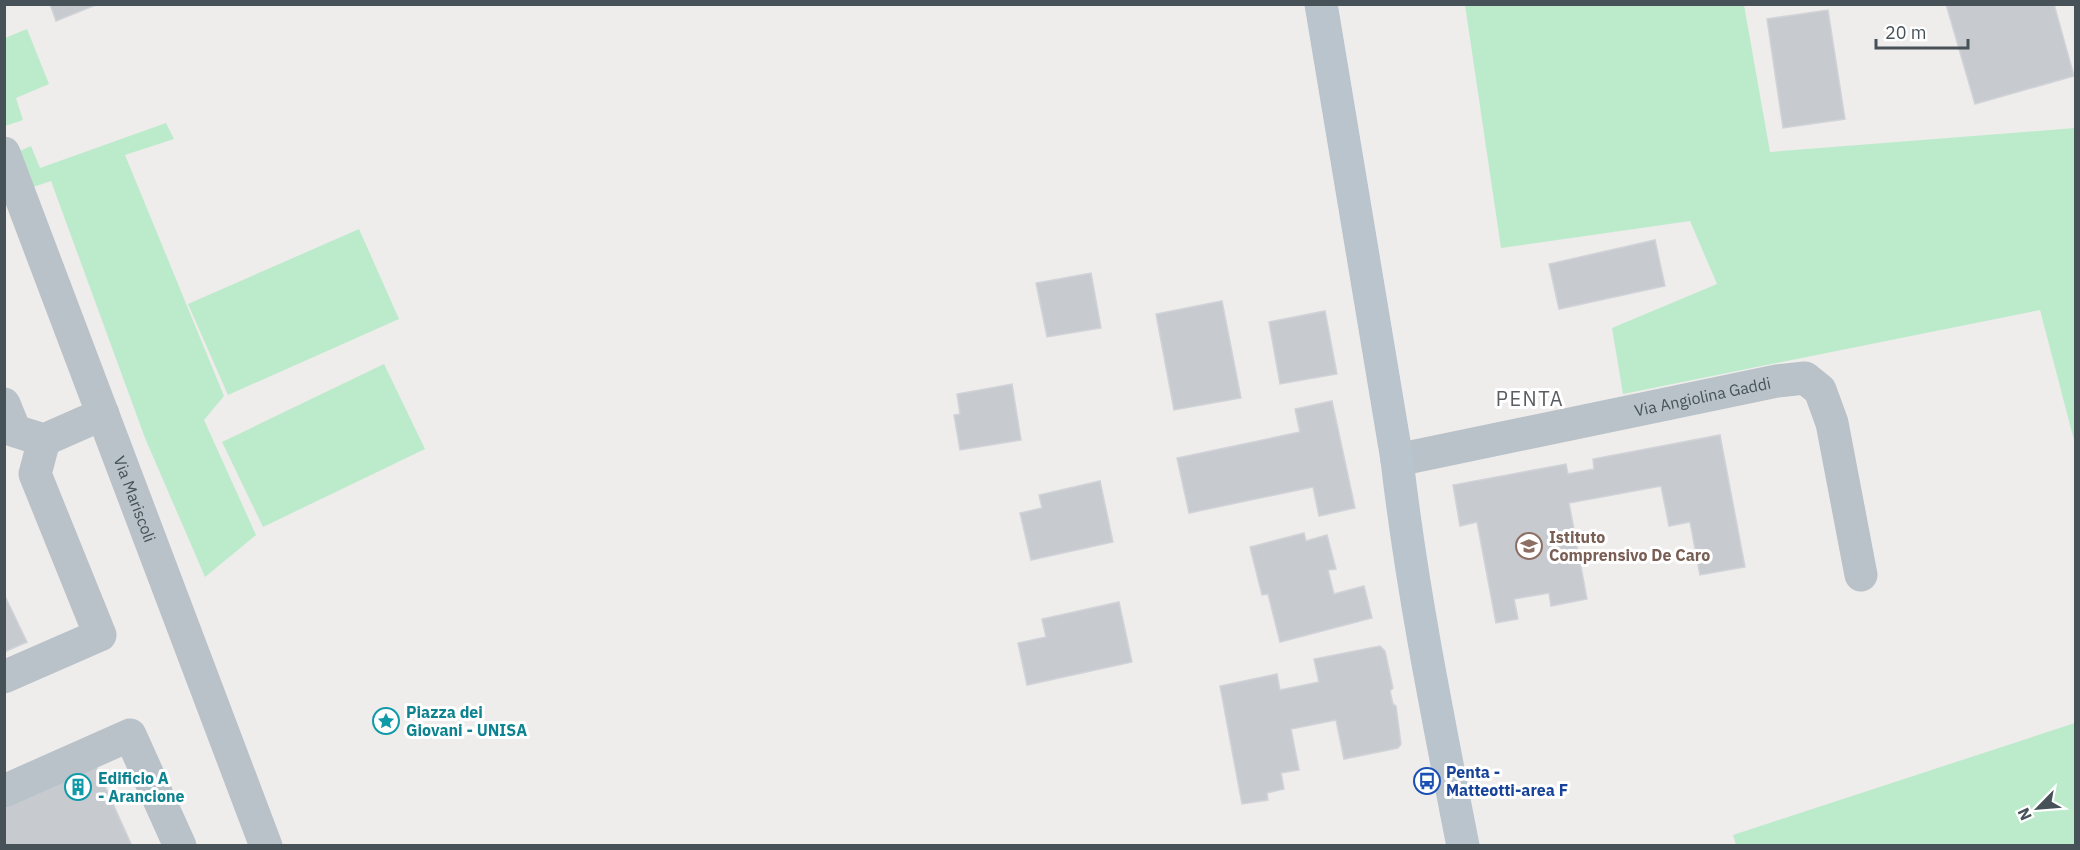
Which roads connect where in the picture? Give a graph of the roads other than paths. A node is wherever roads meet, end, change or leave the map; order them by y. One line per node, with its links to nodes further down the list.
1 (1321, 4): 6 (street)
2 (4, 153): 4 (street, Via Mariscoli)
3 (4, 404): 5 (street)
4 (103, 414): 5 (street); 11 (street, Via Mariscoli)
5 (44, 440): 8 (street)
6 (1397, 460): 7 (street, Via Angiolina Gaddi); 12 (street)
7 (1861, 575)
8 (4, 677)
9 (4, 791): 10 (street)
10 (180, 846)
11 (266, 846)
12 (1463, 846)

